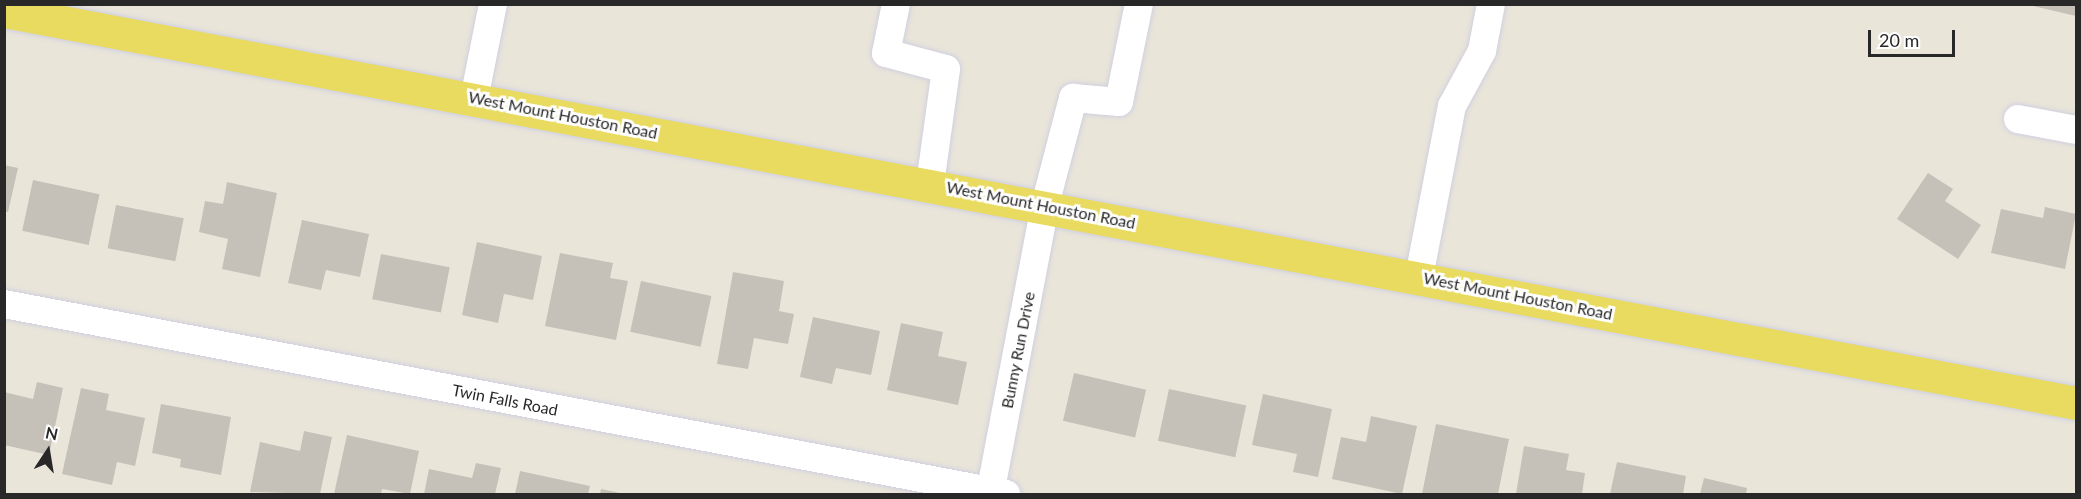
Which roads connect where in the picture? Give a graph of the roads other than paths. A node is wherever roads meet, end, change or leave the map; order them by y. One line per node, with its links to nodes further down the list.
1 (493, 4): 6 (street)
2 (896, 4): 9 (street)
3 (1139, 4): 10 (street, Bunny Run Drive)
4 (1491, 4): 11 (street)
5 (4, 11): 6 (main road, West Mount Houston Road)
6 (474, 99): 9 (main road, West Mount Houston Road)
7 (2018, 119): 8 (street)
8 (2076, 130)
9 (930, 184): 10 (main road, West Mount Houston Road)
10 (1045, 205): 11 (main road, West Mount Houston Road); 14 (street, Bunny Run Drive)
11 (1419, 277): 13 (main road, West Mount Houston Road)
12 (4, 304): 14 (street, Twin Falls Road)
13 (2076, 403)
14 (996, 494)

